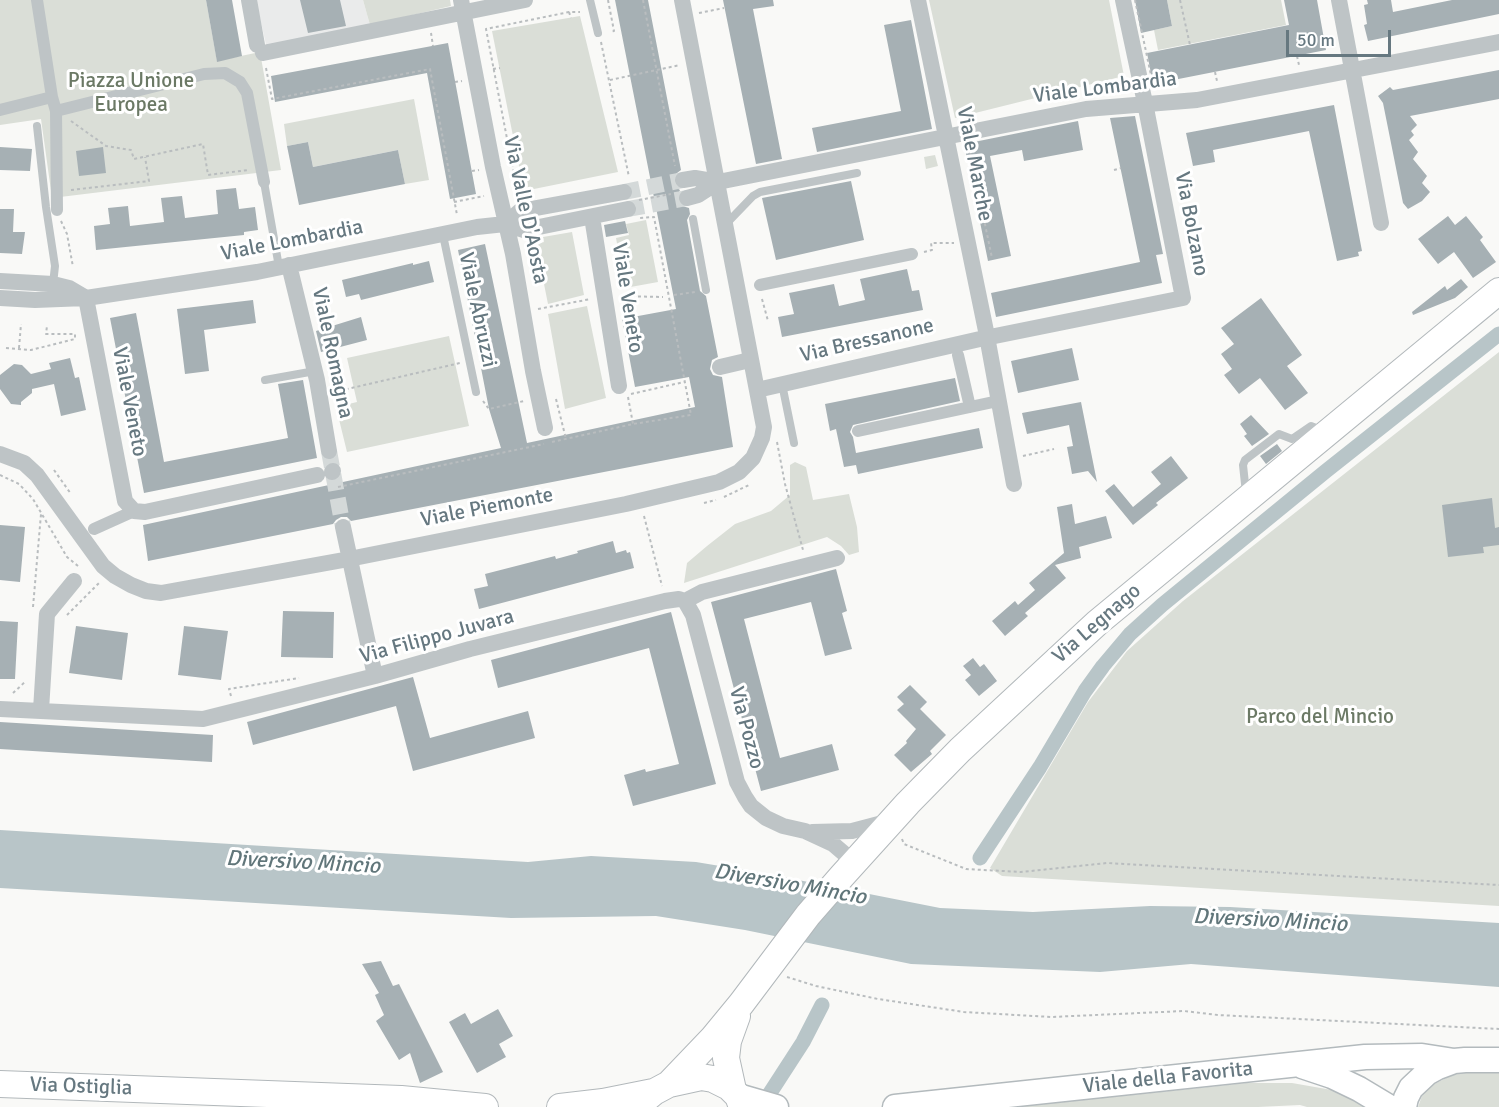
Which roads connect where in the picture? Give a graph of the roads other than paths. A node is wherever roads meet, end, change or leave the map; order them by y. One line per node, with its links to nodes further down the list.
1 (37, 0): 13 (street)
2 (249, 0): 9 (street)
3 (525, 0): 9 (street)
4 (590, 0): 10 (lane)
5 (682, 0): 21 (street, Viale Piemonte)
6 (918, 0): 18 (street, Viale Marche)
7 (1123, 0): 14 (street)
8 (1339, 0): 12 (street)
9 (463, 6): 27 (street, Via Valle D'Aosta)
10 (598, 33)
11 (1499, 42): 12 (street, Viale Lombardia)
12 (1352, 70): 14 (street, Viale Lombardia); 26 (street)
13 (52, 96): 15 (street); 16 (street)
14 (1145, 103): 18 (street, Viale Lombardia); 39 (street, Via Bolzano)
15 (0, 110)
16 (56, 111): 20 (street); 23 (street)
17 (37, 126): 33 (lane)
18 (945, 137): 21 (street, Viale Lombardia); 39 (street, Viale Marche)
19 (857, 173): 28 (lane)
20 (264, 182): 31 (lane)
21 (718, 182): 22 (street, Viale Lombardia); 28 (street, Viale Piemonte)
22 (681, 185)
23 (57, 210)
24 (592, 217): 27 (street, Viale Lombardia); 27 (street, Viale Lombardia); 46 (street, Viale Veneto)
25 (693, 219): 35 (lane)
26 (1381, 223)
27 (505, 224): 29 (street, Viale Lombardia); 51 (street, Via Valle D'Aosta)
28 (726, 224): 41 (street, Viale Piemonte)
29 (443, 235): 31 (street, Viale Lombardia); 48 (lane, Viale Abruzzi)
30 (912, 254): 34 (street)
31 (284, 266): 38 (street, Viale Lombardia); 43 (street, Viale Romagna)
32 (0, 281): 33 (street)
33 (53, 284): 38 (street)
34 (760, 285)
35 (706, 290)
36 (1499, 291): 68 (main road, Via Legnago)
37 (0, 298): 38 (street, Viale Lombardia)
38 (86, 298): 58 (street, Viale Veneto)
39 (987, 337): 45 (street, Via Bressanone); 49 (street, Viale Marche)
40 (958, 355): 50 (street)
41 (750, 360): 42 (street); 47 (street, Viale Piemonte)
42 (720, 367)
43 (315, 371): 44 (lane); 54 (street, Viale Romagna)
44 (265, 380)
45 (782, 383): 47 (street, Via Bressanone); 53 (lane)
46 (619, 386)
47 (757, 390): 62 (street, Viale Piemonte)
48 (476, 392)
49 (998, 401): 50 (street); 57 (street, Viale Marche)
50 (970, 407): 52 (street)
51 (546, 428)
52 (858, 431)
53 (794, 442)
54 (329, 451)
55 (0, 454): 62 (street, Viale Piemonte)
56 (327, 473): 58 (street)
57 (1014, 484)
58 (134, 511): 60 (street)
59 (343, 527): 62 (street)
60 (94, 529)
61 (837, 558): 64 (street, Via Filippo Juvara)
62 (349, 559): 65 (street)
63 (79, 576): 67 (street)
64 (686, 601): 65 (street, Via Filippo Juvara); 69 (street, Via Pozzo)
65 (375, 676): 67 (street, Via Filippo Juvara)
66 (5, 702): 67 (street, Via Filippo Juvara)
67 (41, 710)
68 (892, 820): 69 (street, Via Pozzo); 70 (main road, Via Legnago)
69 (805, 831): 70 (street, Via Pozzo)
70 (848, 869): 71 (main road, Via Legnago)
71 (741, 1004): 76 (main road, Via Legnago); 77 (main road, Via Legnago)
72 (1499, 1060): 73 (main road, Viale della Favorita)
73 (1454, 1061): 74 (main road, Viale della Favorita); 83 (main road)
74 (1297, 1064): 81 (main road, Viale della Favorita); 82 (main road, Viale della Favorita)
75 (0, 1084): 78 (main road, Via Ostiglia)
76 (653, 1094): 77 (main road); 79 (main road)
77 (738, 1098): 80 (main road)
78 (485, 1107)
79 (560, 1107)
80 (776, 1107)
81 (895, 1107)
82 (1389, 1107)
83 (1404, 1107)

